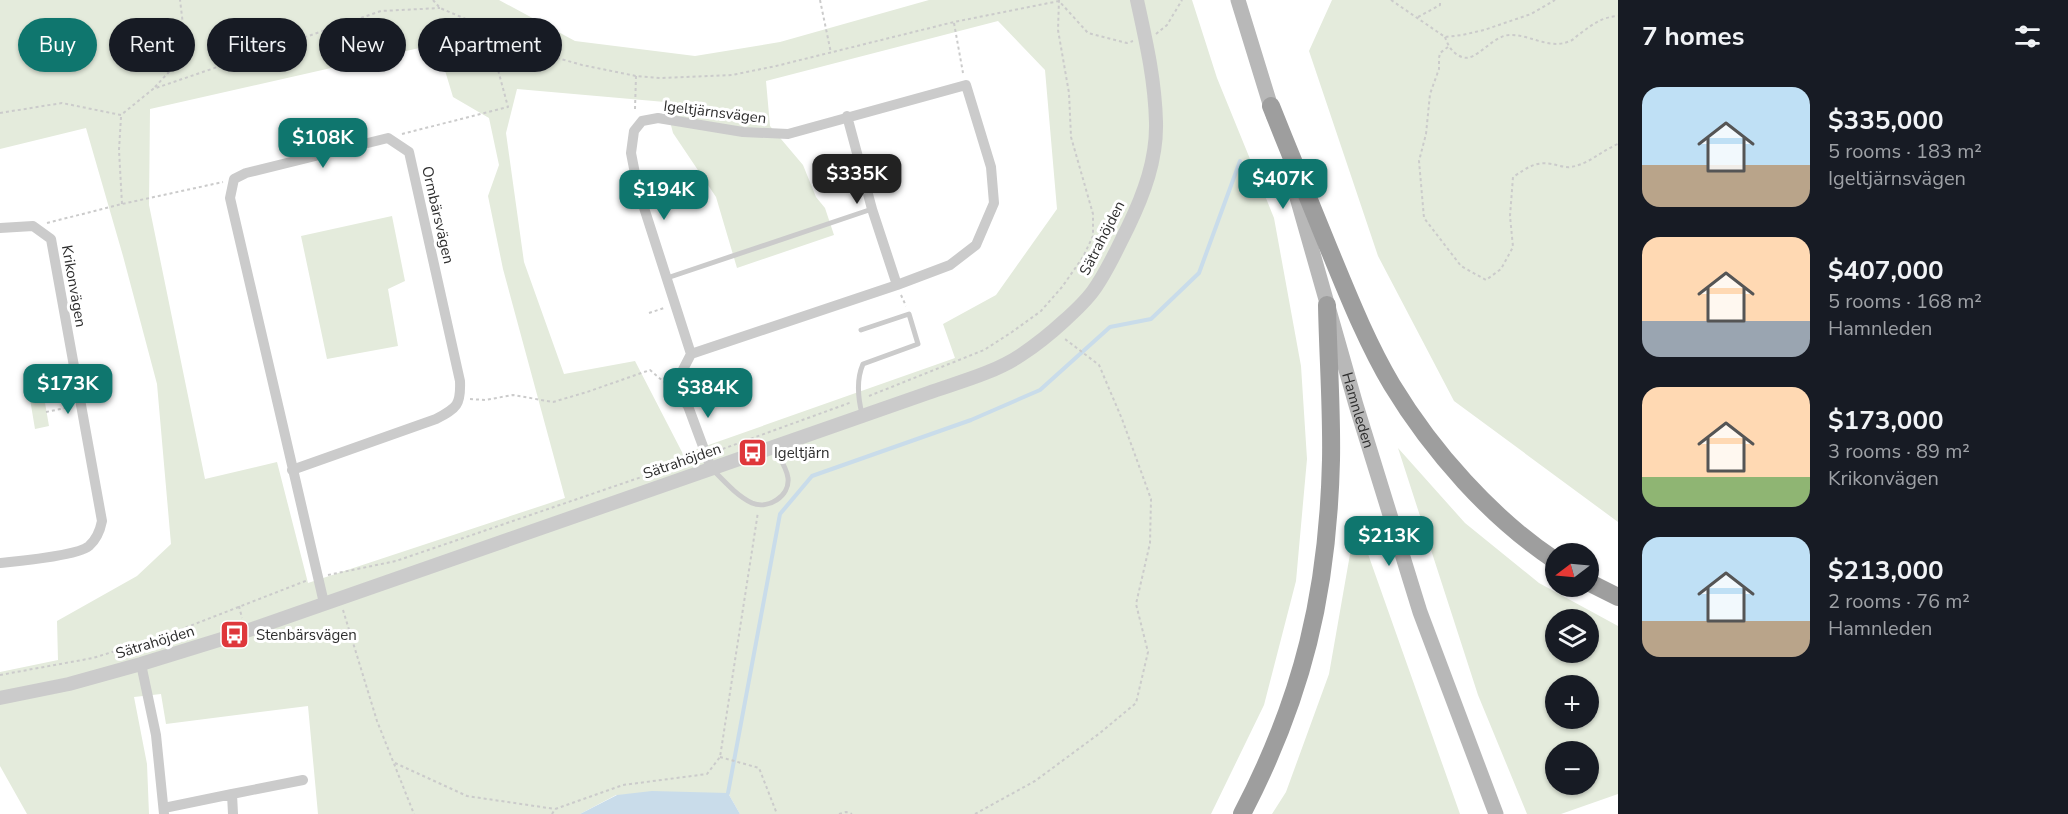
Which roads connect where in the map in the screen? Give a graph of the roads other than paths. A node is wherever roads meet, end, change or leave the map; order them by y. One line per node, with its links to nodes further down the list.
1 (1137, 0): 12 (street, Sätrahöjden)
2 (1238, 0): 3 (main road, Hamnleden)
3 (1271, 106): 9 (main road, Hamnleden); 16 (highway)
4 (847, 116): 5 (street); 7 (street, Igeltjärnsvägen); 8 (street, Igeltjärnsvägen)
5 (872, 209): 7 (lane); 8 (street)
6 (0, 228): 17 (street, Krikonvägen)
7 (667, 278): 11 (street, Igeltjärnsvägen)
8 (897, 285): 11 (street)
9 (1327, 305): 27 (highway); 28 (main road, Hamnleden)
10 (861, 330): 12 (lane)
11 (691, 354): 14 (street)
12 (862, 416): 13 (street, Sätrahöjden)
13 (774, 447): 14 (street, Sätrahöjden); 14 (lane)
14 (711, 468): 20 (street, Sätrahöjden)
15 (292, 470): 15 (street, Ormbärsvägen); 20 (street)
16 (1545, 552)
17 (0, 563)
18 (1599, 588): 19 (highway)
19 (1618, 597)
20 (324, 603): 21 (street, Sätrahöjden)
21 (141, 664): 22 (street, Sätrahöjden); 25 (street)
22 (0, 698)
23 (303, 780): 24 (street)
24 (232, 794): 25 (street); 26 (street)
25 (164, 811)
26 (233, 814)
27 (1242, 814)
28 (1496, 814)

